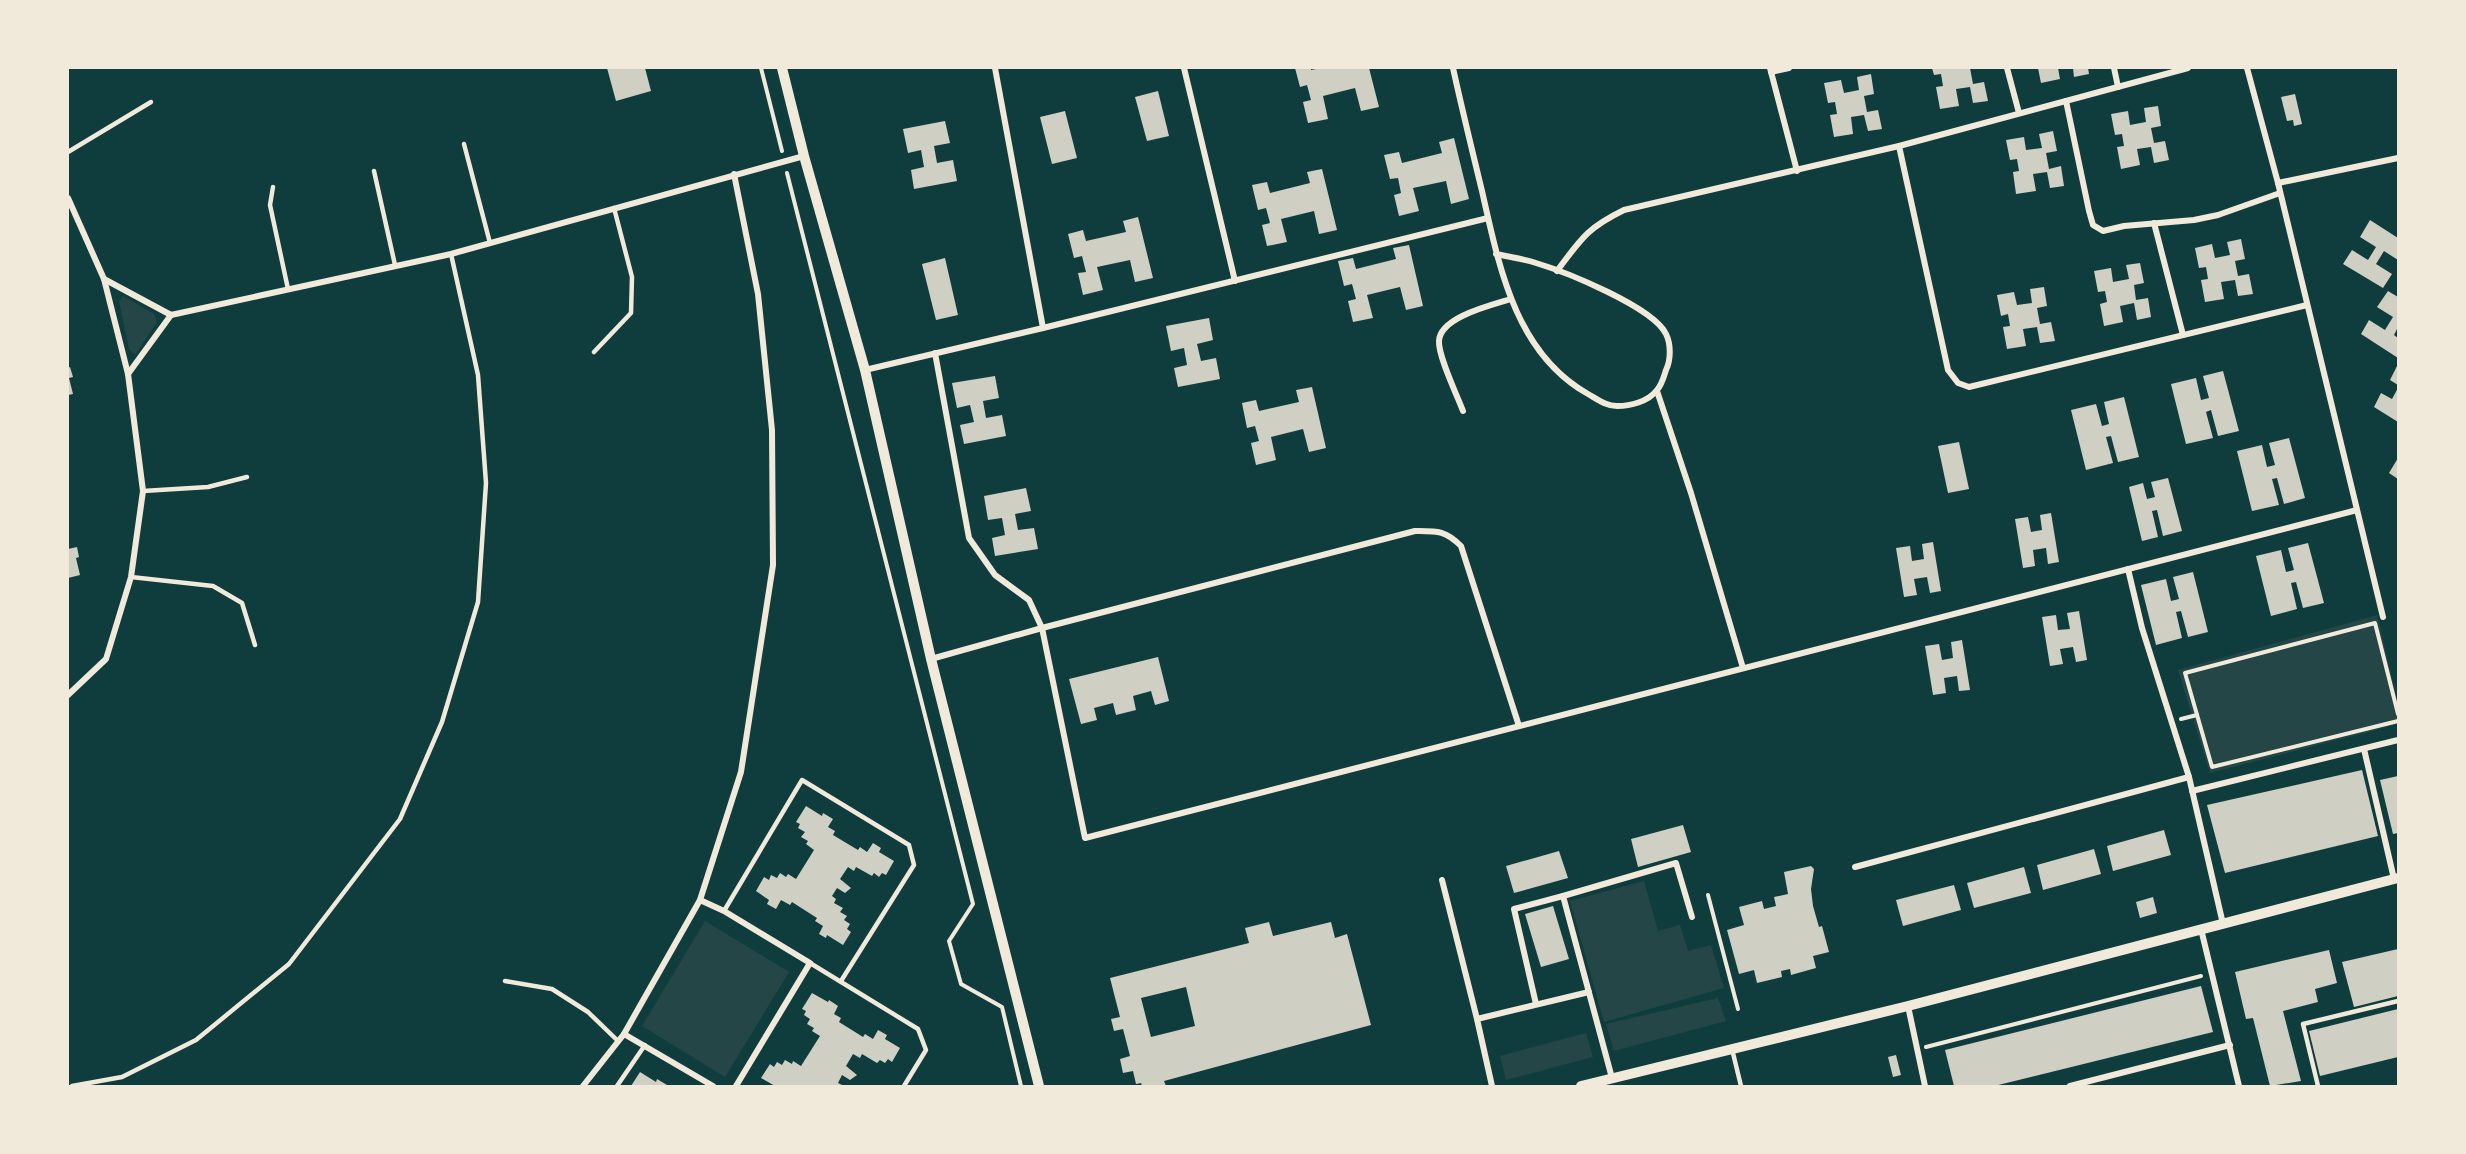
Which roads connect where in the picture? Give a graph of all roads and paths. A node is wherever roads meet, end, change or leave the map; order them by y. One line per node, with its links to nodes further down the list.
1 (761, 68): 21 (path)
2 (782, 68): 19 (street)
3 (995, 68): 43 (street)
4 (1184, 68): 38 (street)
5 (1453, 68): 30 (street)
6 (1790, 68): 11 (street)
7 (2007, 68): 15 (street)
8 (2114, 68): 12 (street)
9 (2188, 68): 12 (street)
10 (2247, 68): 25 (street)
11 (1770, 70): 23 (street)
12 (2118, 87): 13 (street)
13 (2066, 101): 15 (street); 31 (street)
14 (151, 102): 18 (lane)
15 (2019, 113): 17 (street)
16 (464, 144): 32 (lane)
17 (1899, 146): 23 (street); 44 (street)
18 (68, 152)
19 (804, 156): 21 (street); 47 (street)
20 (2398, 158): 25 (street)
21 (784, 162): 24 (street); 102 (path)
22 (374, 171): 35 (lane)
23 (1797, 171): 36 (street)
24 (734, 174): 29 (street); 74 (street)
25 (2278, 183): 27 (street)
26 (273, 187): 39 (lane)
27 (2280, 193): 31 (street); 41 (street)
28 (68, 198): 37 (street)
29 (614, 208): 32 (street); 45 (lane)
30 (1488, 218): 34 (street); 38 (street)
31 (2154, 223): 44 (street)
32 (490, 243): 33 (street)
33 (451, 254): 35 (street); 96 (lane)
34 (1496, 254): 36 (street); 40 (street)
35 (395, 265): 39 (street)
36 (1557, 271): 49 (street)
37 (104, 279): 42 (street); 48 (street)
38 (1235, 281): 43 (street)
39 (288, 289): 42 (street)
40 (1511, 298): 49 (street); 50 (street)
41 (2307, 305): 44 (street); 53 (street)
42 (171, 315): 48 (street)
43 (1043, 328): 46 (street)
44 (2183, 335)
45 (594, 352)
46 (935, 353): 47 (street); 57 (street)
47 (865, 370): 59 (street)
48 (128, 374): 52 (street)
49 (1657, 391): 60 (street)
50 (1463, 411)
51 (247, 477): 52 (lane)
52 (143, 491): 55 (street)
53 (2357, 510): 54 (street); 56 (street)
54 (2128, 569): 60 (street); 67 (street)
55 (131, 577): 58 (lane); 61 (street)
56 (2383, 617)
57 (1042, 628): 59 (street); 64 (street); 64 (street)
58 (255, 645)
59 (931, 659): 103 (street)
60 (1743, 668): 64 (street)
61 (68, 695)
62 (2398, 714): 63 (path)
63 (2398, 721)
64 (1519, 726)
65 (2398, 740): 66 (street)
66 (2364, 748): 68 (street); 70 (street)
67 (2189, 777): 68 (street); 69 (street)
68 (2192, 791): 77 (street)
69 (1855, 867)
70 (2396, 878): 77 (street)
71 (1442, 880): 88 (street)
72 (1708, 895): 87 (path)
73 (1563, 896): 76 (street); 83 (street); 85 (street)
74 (700, 900): 75 (street); 89 (street)
75 (724, 911): 79 (street); 82 (lane)
76 (1692, 917)
77 (2223, 924): 78 (street)
78 (2201, 929): 80 (street); 86 (street)
79 (810, 963): 82 (lane); 100 (street)
80 (2212, 973): 92 (street); 94 (path)
81 (505, 981): 90 (lane)
82 (841, 981): 101 (lane)
83 (1589, 992): 85 (street); 95 (street)
84 (2398, 1001): 110 (lane)
85 (1536, 1004): 88 (street)
86 (1908, 1006): 93 (street); 94 (street)
87 (1738, 1009)
88 (1477, 1019): 104 (street)
89 (624, 1034): 90 (street); 91 (street)
90 (618, 1041): 97 (street)
91 (645, 1045): 98 (lane); 99 (street)
92 (2230, 1045): 108 (street); 109 (street)
93 (1732, 1049): 95 (street); 106 (lane)
94 (1917, 1049): 107 (street)
95 (1612, 1078): 105 (street)
96 (72, 1086)
97 (583, 1086)
98 (617, 1086)
99 (713, 1086)
100 (736, 1086)
101 (904, 1086)
102 (1021, 1086)
103 (1039, 1086)
104 (1492, 1086)
105 (1582, 1086)
106 (1741, 1086)
107 (1925, 1086)
108 (2070, 1086)
109 (2239, 1086)
110 (2318, 1086)

